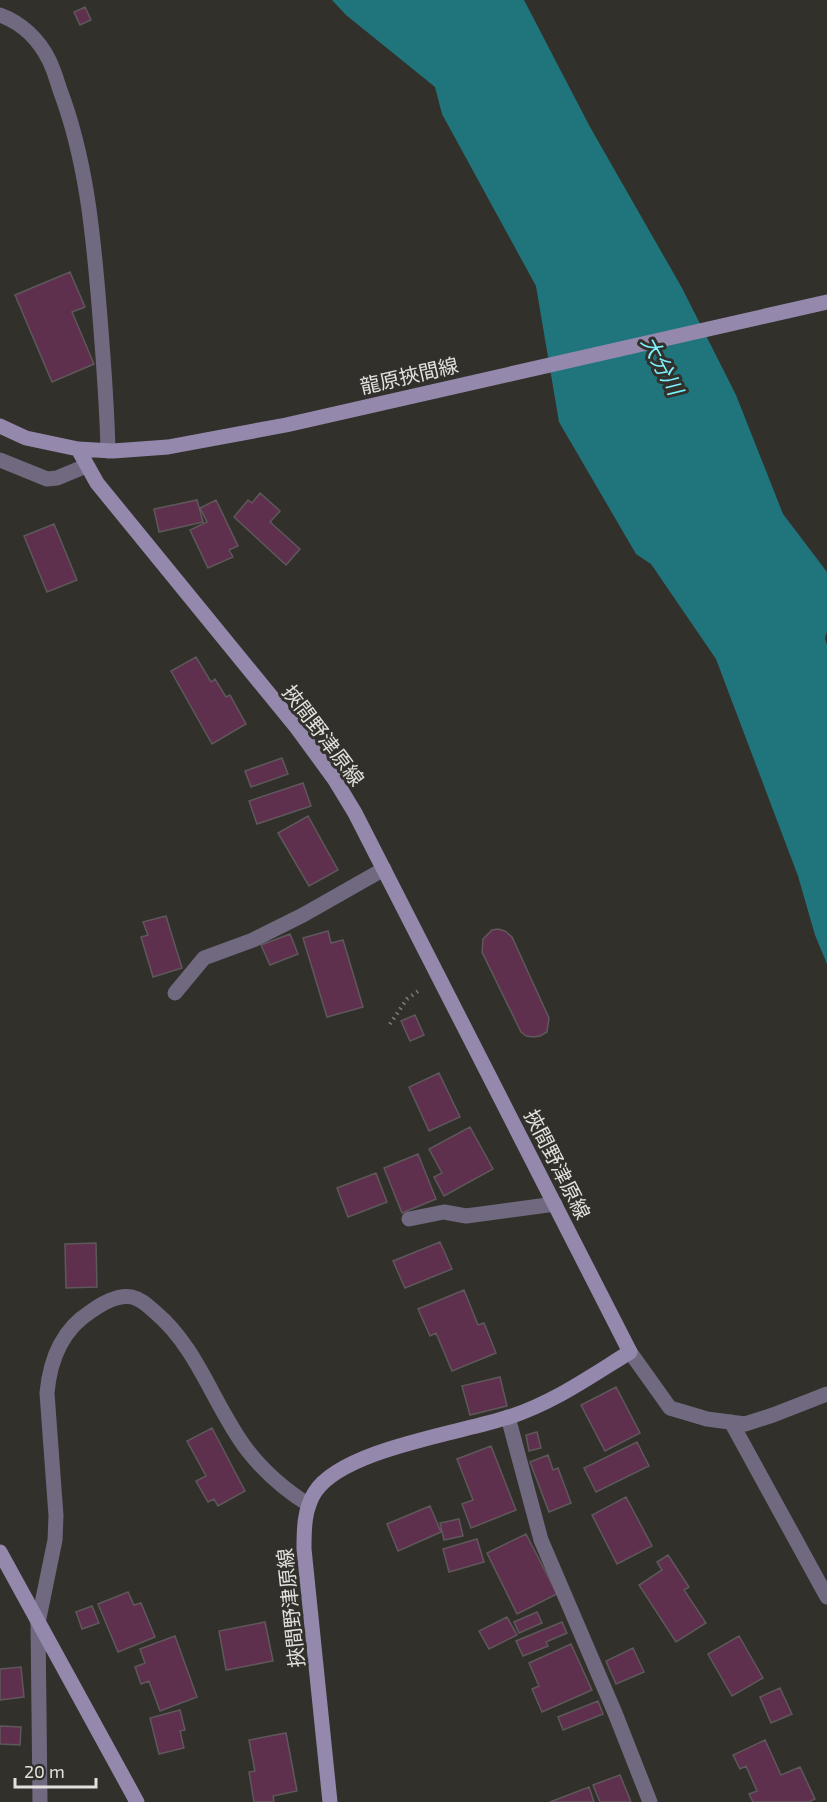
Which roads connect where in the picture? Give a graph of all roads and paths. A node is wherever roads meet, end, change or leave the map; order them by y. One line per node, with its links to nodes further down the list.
1 (0, 15): 5 (street)
2 (827, 302): 5 (main road, 龍原挾間線)
3 (0, 426): 4 (main road, 龍原挾間線)
4 (78, 449): 5 (main road, 龍原挾間線); 7 (main road, 挾間野津原線)
5 (108, 451)
6 (0, 460): 7 (street)
7 (86, 466): 8 (main road, 挾間野津原線)
8 (384, 869): 9 (main road, 挾間野津原線); 10 (street)
9 (438, 976): 11 (path); 12 (main road, 挾間野津原線)
10 (175, 993)
11 (390, 1023)
12 (555, 1204): 13 (street); 14 (main road, 挾間野津原線)
13 (409, 1220)
14 (630, 1352): 16 (main road, 挾間野津原線); 17 (street)
15 (827, 1394): 17 (street)
16 (508, 1417): 18 (main road, 挾間野津原線); 25 (street)
17 (731, 1422): 20 (street)
18 (309, 1505): 21 (street); 24 (main road, 挾間野津原線)
19 (0, 1552): 21 (main road)
20 (827, 1598)
21 (38, 1623): 22 (street); 23 (main road)
22 (40, 1802)
23 (137, 1802)
24 (330, 1802)
25 (650, 1802)

